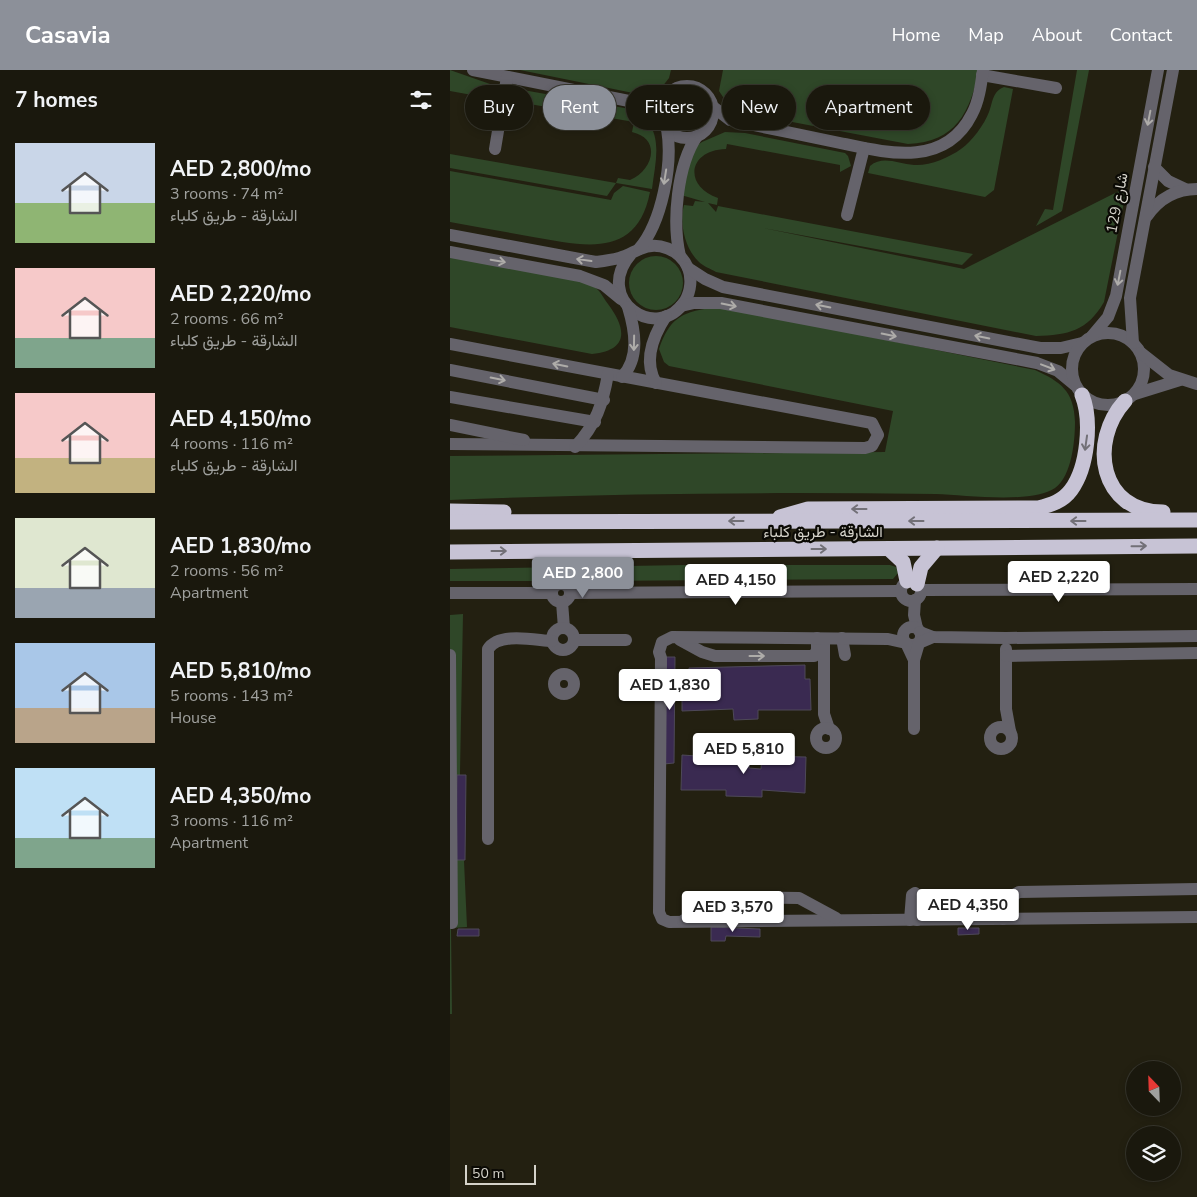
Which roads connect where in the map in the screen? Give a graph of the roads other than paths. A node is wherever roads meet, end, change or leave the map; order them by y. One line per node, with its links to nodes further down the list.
1 (473, 70): 5 (street)
2 (1158, 70): 29 (street, شارع 129, one-way to 29)
3 (1173, 70): 17 (street, شارع 129)
4 (983, 72): 6 (street); 15 (street)
5 (507, 77): 7 (street); 16 (street)
6 (1056, 88)
7 (626, 100)
8 (712, 106): 9 (street)
9 (722, 114)
10 (722, 123): 14 (street)
11 (666, 130): 22 (street, one-way to 22)
12 (673, 130): 14 (street)
13 (778, 130): 15 (street)
14 (702, 132): 24 (street)
15 (864, 148): 19 (street)
16 (495, 149)
17 (1154, 167): 18 (street); 20 (street, شارع 129)
18 (1191, 189): 20 (street)
19 (847, 215)
20 (1146, 217): 31 (street, شارع 129)
21 (450, 235): 22 (street, one-way to 21)
22 (635, 251): 24 (street); 26 (street)
23 (450, 252): 26 (street, one-way to 26)
24 (680, 256): 25 (street)
25 (688, 268): 27 (street); 29 (street, one-way to 25)
26 (625, 304): 28 (street); 34 (street, one-way to 34)
27 (681, 306): 28 (street); 38 (street, one-way to 38)
28 (666, 316): 36 (street)
29 (1087, 340): 31 (street); 38 (street)
30 (450, 344): 33 (street, one-way to 30)
31 (1137, 348): 35 (street); 40 (street)
32 (450, 370): 41 (street, one-way to 41)
33 (608, 374): 34 (street); 41 (street)
34 (622, 377): 36 (street)
35 (1180, 380): 37 (street); 40 (street)
36 (656, 383): 46 (street)
37 (1197, 384)
38 (1079, 390): 40 (street); 50 (highway, one-way to 50)
39 (450, 396): 42 (street)
40 (1130, 398): 48 (highway)
41 (604, 400): 42 (street)
42 (595, 422): 46 (street)
43 (450, 425): 45 (street)
44 (450, 444): 45 (street)
45 (556, 446): 46 (street)
46 (575, 447)
47 (450, 511): 52 (highway)
48 (1197, 512)
49 (1197, 520): 50 (highway, الشارقة - طريق كلباء, one-way to 50)
50 (770, 521): 52 (highway, الشارقة - طريق كلباء, one-way to 52)
51 (450, 522): 52 (highway, الشارقة - طريق كلباء)
52 (575, 522)
53 (1197, 546): 54 (highway, الشارقة - طريق كلباء, one-way to 53)
54 (937, 548): 55 (highway, الشارقة - طريق كلباء); 58 (highway)
55 (889, 549): 56 (highway, الشارقة - طريق كلباء, one-way to 55); 58 (highway)
56 (450, 552)
57 (1197, 589): 58 (street)
58 (912, 591): 60 (street); 62 (street)
59 (450, 593): 60 (street)
60 (566, 598): 61 (street)
61 (564, 628): 68 (street); 70 (street)
62 (913, 629): 66 (street); 67 (street); 80 (street)
63 (1197, 636): 67 (street)
64 (678, 638): 65 (street); 75 (street, one-way to 75); 90 (street)
65 (820, 638): 66 (street); 75 (street); 75 (street)
66 (842, 638): 74 (street)
67 (1006, 638): 76 (street)
68 (575, 640): 69 (street); 71 (street)
69 (626, 640)
70 (552, 641): 71 (street); 82 (street)
71 (564, 650): 77 (street)
72 (1197, 653): 76 (street)
73 (450, 655): 92 (street)
74 (845, 655)
75 (814, 656)
76 (1006, 656): 78 (street)
77 (564, 674)
78 (1006, 709): 79 (street); 81 (street)
79 (996, 728): 81 (street); 81 (street)
80 (914, 729)
81 (1010, 731)
82 (488, 838)
83 (1197, 889): 89 (street)
84 (796, 898): 85 (street); 87 (street); 88 (street)
85 (719, 899): 90 (street); 91 (street)
86 (1197, 917): 89 (street)
87 (800, 919): 88 (street); 91 (street)
88 (838, 919): 89 (street)
89 (1003, 919)
90 (678, 921): 91 (street)
91 (711, 921)
92 (455, 923)

